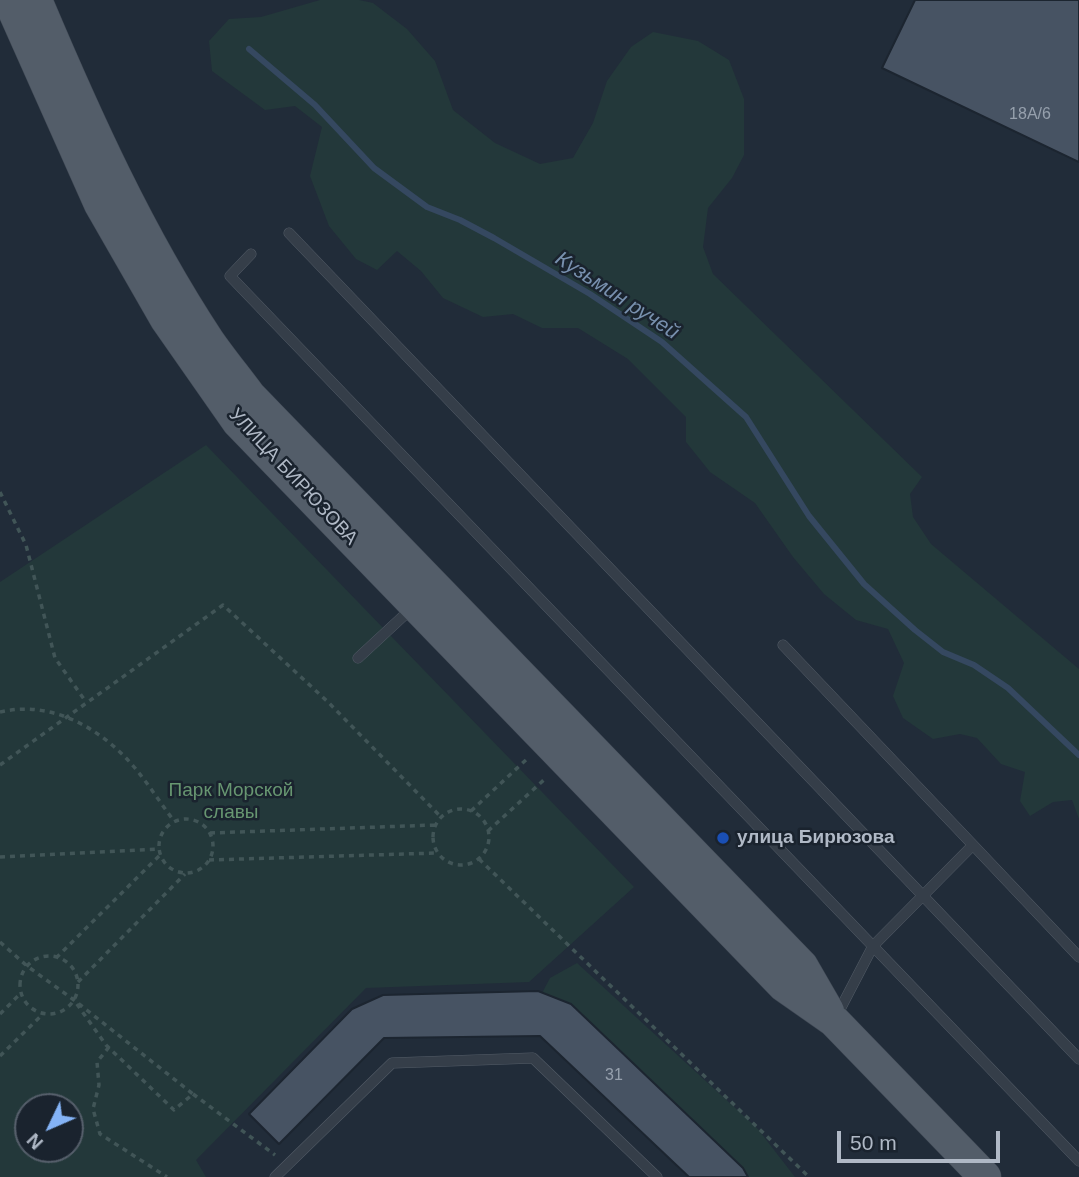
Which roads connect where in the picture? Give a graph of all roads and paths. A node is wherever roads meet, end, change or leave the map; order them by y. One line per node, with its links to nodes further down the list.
1 (9, 0): 6 (main road, УЛИЦА БИРЮЗОВА)
2 (36, 0): 39 (main road, УЛИЦА БИРЮЗОВА)
3 (289, 233): 28 (lane)
4 (251, 254): 30 (lane)
5 (0, 492): 9 (path)
6 (415, 605): 8 (lane); 12 (main road, УЛИЦА БИРЮЗОВА)
7 (783, 645): 20 (lane)
8 (358, 658)
9 (86, 702): 11 (path); 15 (path)
10 (0, 712): 11 (path)
11 (67, 716): 13 (path); 16 (path)
12 (557, 750): 14 (path); 18 (path); 39 (main road, УЛИЦА БИРЮЗОВА)
13 (0, 765)
14 (471, 811): 15 (path); 18 (path)
15 (441, 817): 17 (path)
16 (174, 821): 19 (path); 21 (path)
17 (435, 825): 19 (path); 22 (path)
18 (488, 831): 25 (path)
19 (210, 833): 26 (path)
20 (973, 845): 28 (lane); 31 (lane)
21 (159, 849): 23 (path); 24 (path)
22 (437, 853): 25 (path); 26 (path)
23 (160, 855): 27 (path); 32 (path)
24 (0, 857)
25 (479, 859): 49 (path)
26 (209, 860): 27 (path)
27 (185, 874): 34 (path)
28 (922, 895): 30 (lane); 42 (lane)
29 (0, 942): 33 (path)
30 (873, 946): 39 (lane); 44 (lane)
31 (1079, 957)
32 (56, 958): 33 (path); 34 (path)
33 (27, 966): 35 (path); 36 (path)
34 (78, 982): 36 (path)
35 (21, 993): 37 (path); 38 (path)
36 (74, 1000): 37 (path); 40 (path); 43 (path)
37 (44, 1013): 41 (path)
38 (0, 1014)
39 (834, 1021): 50 (main road, УЛИЦА БИРЮЗОВА)
40 (109, 1047): 43 (path); 46 (path)
41 (0, 1056)
42 (1079, 1059)
43 (193, 1094): 45 (path)
44 (1079, 1161)
45 (288, 1165): 47 (lane); 48 (lane)
46 (167, 1177)
47 (275, 1177)
48 (657, 1177)
49 (808, 1177)
50 (985, 1177)

